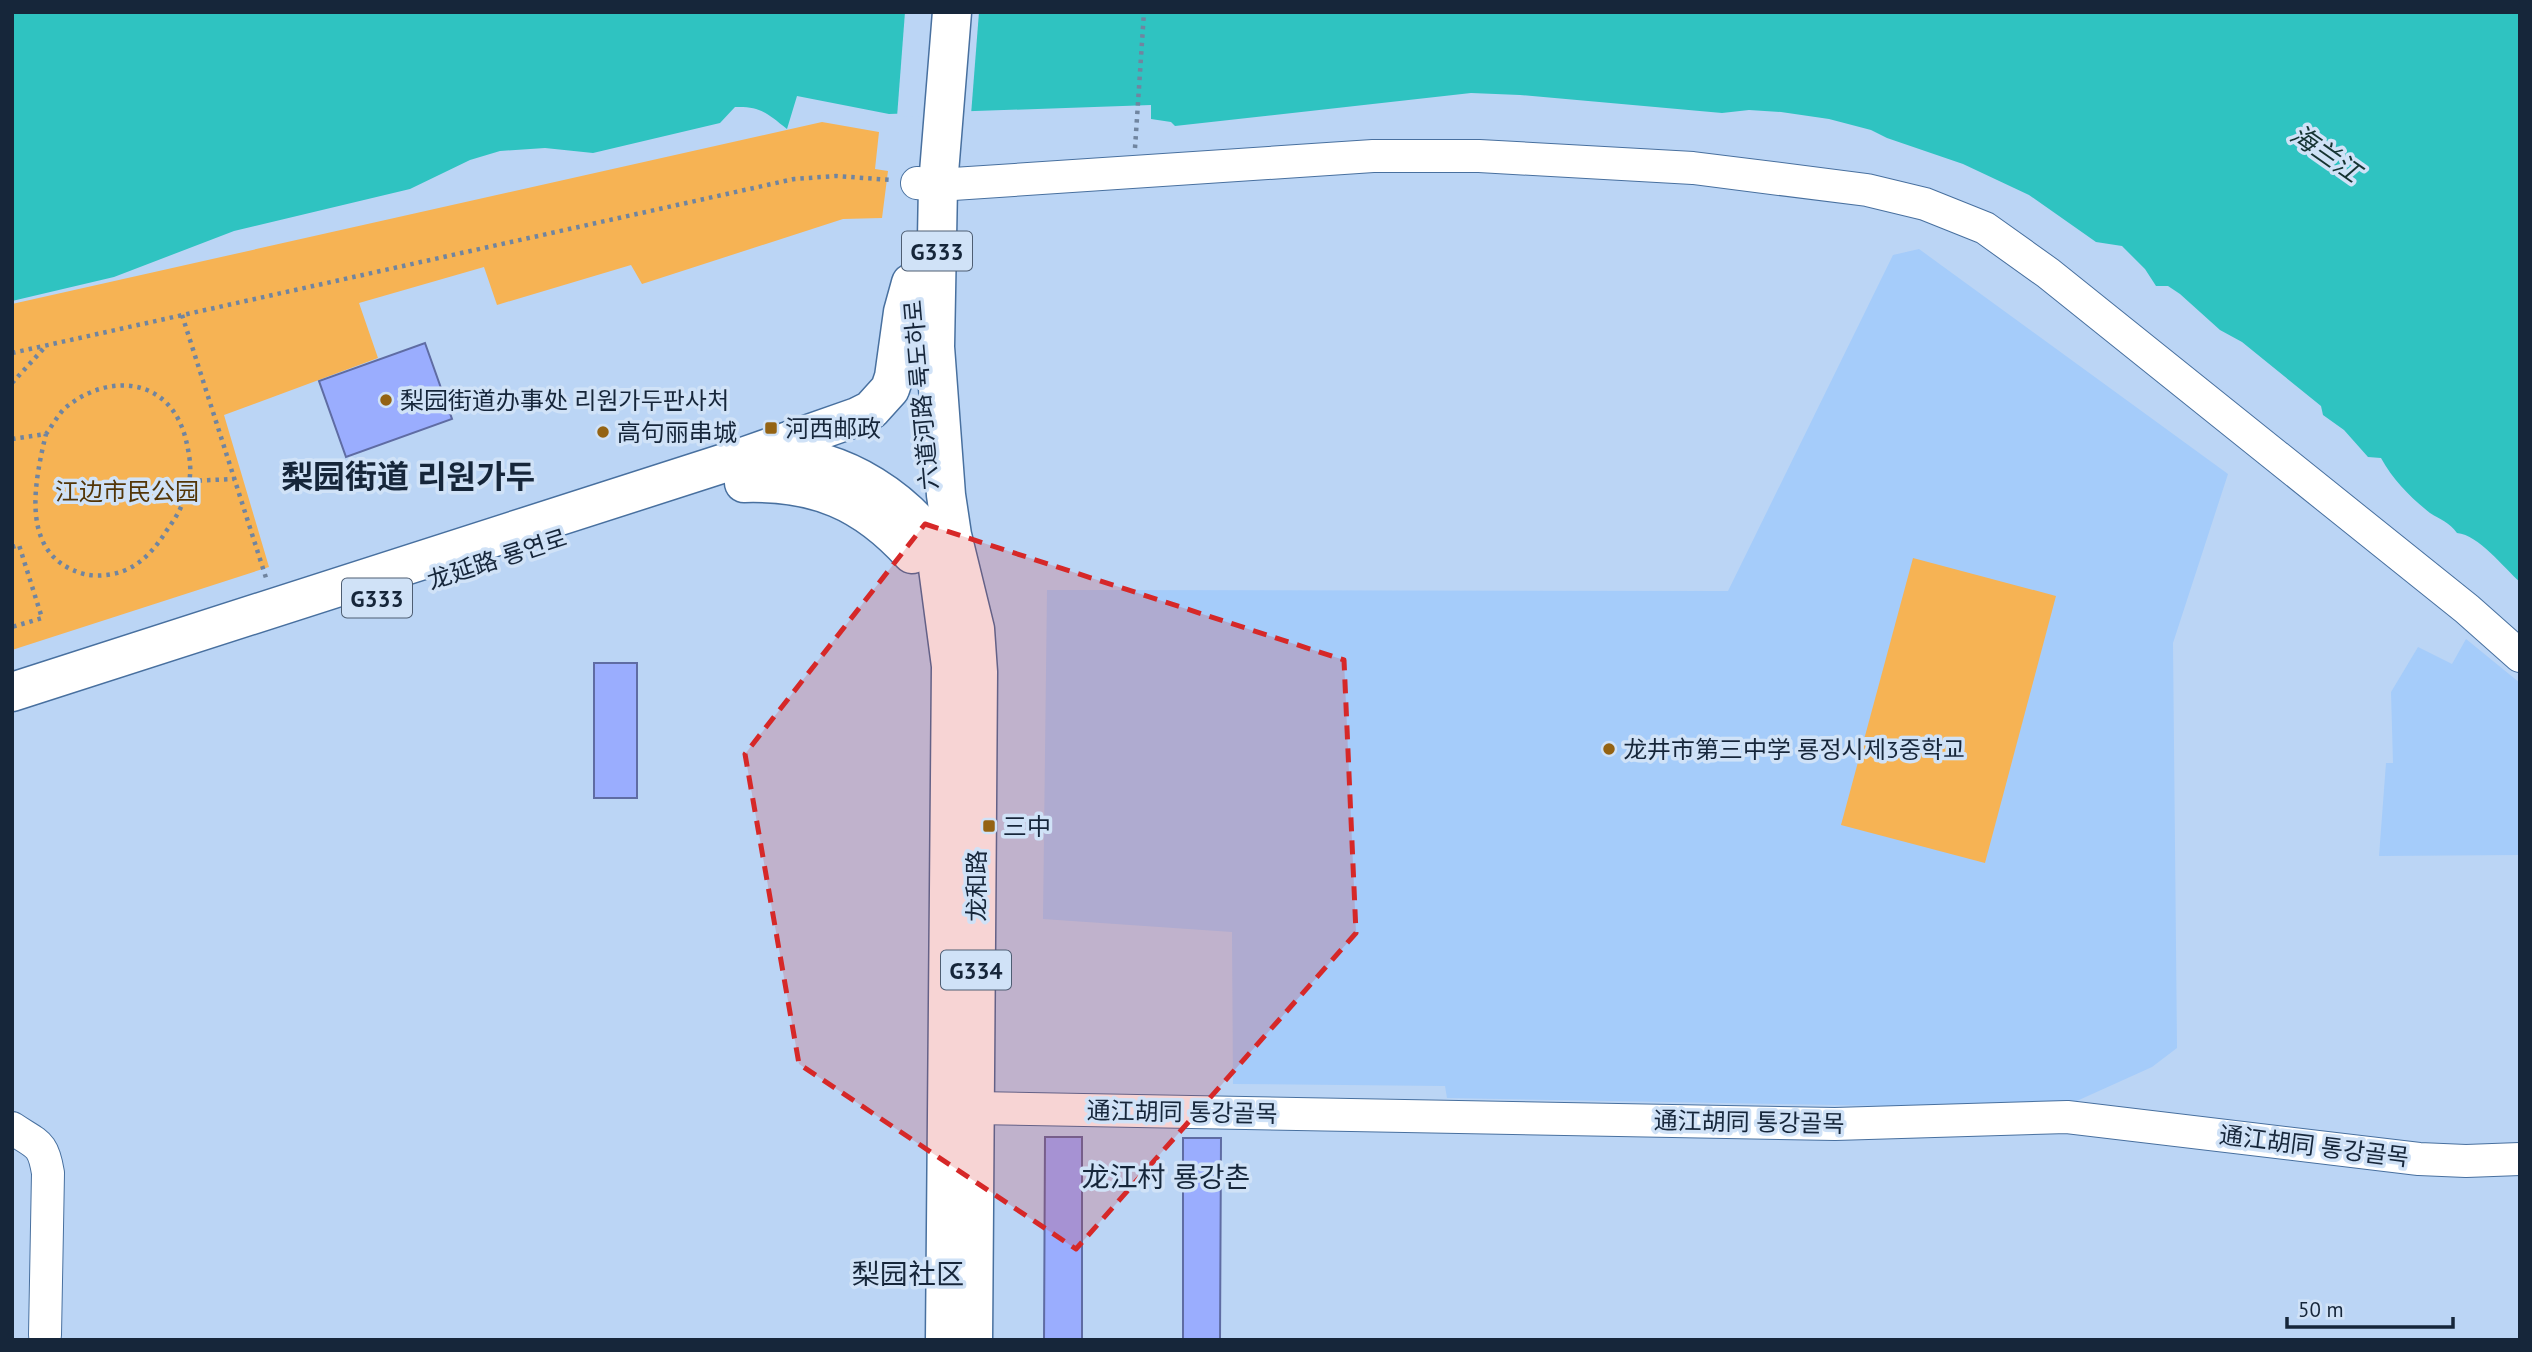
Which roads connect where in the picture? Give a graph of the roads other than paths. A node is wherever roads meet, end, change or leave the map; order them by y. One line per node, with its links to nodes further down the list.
1 (930, 12): 3 (highway, 六道河路 륙도하로 / G333)
2 (952, 12): 3 (highway, 六道河路 륙도하로 / G333)
3 (928, 169): 4 (highway, 六道河路 륙도하로 / G333); 5 (highway, 六道河路 륙도하로 / G333); 11 (street)
4 (911, 283): 6 (highway, 六道河路 륙도하로); 8 (highway, 龙延路 룡연로)
5 (935, 347): 6 (highway); 10 (highway, 六道河路 륙도하로)
6 (918, 389): 7 (highway); 9 (highway, 六道河路 륙도하로)
7 (814, 460): 8 (highway, 龙延路 룡연로 / G334); 9 (highway, 龙延路 룡연로 / G334)
8 (742, 471): 10 (highway, 龙延路 룡연로 / G334); 12 (highway, 龙延路 룡연로 / G333); 13 (highway, 龙延路 룡연로 / G333)
9 (934, 540): 10 (highway, 龙延路 룡연로 / G334)
10 (956, 605): 14 (highway, 龙和路 / G334); 18 (highway, 龙和路 / G334)
11 (2520, 656)
12 (12, 692)
13 (12, 718)
14 (975, 1108): 16 (street, 通江胡同 통강골목); 19 (highway, 龙和路 / G334)
15 (12, 1128): 17 (street)
16 (2520, 1159)
17 (46, 1335)
18 (945, 1340)
19 (973, 1340)

